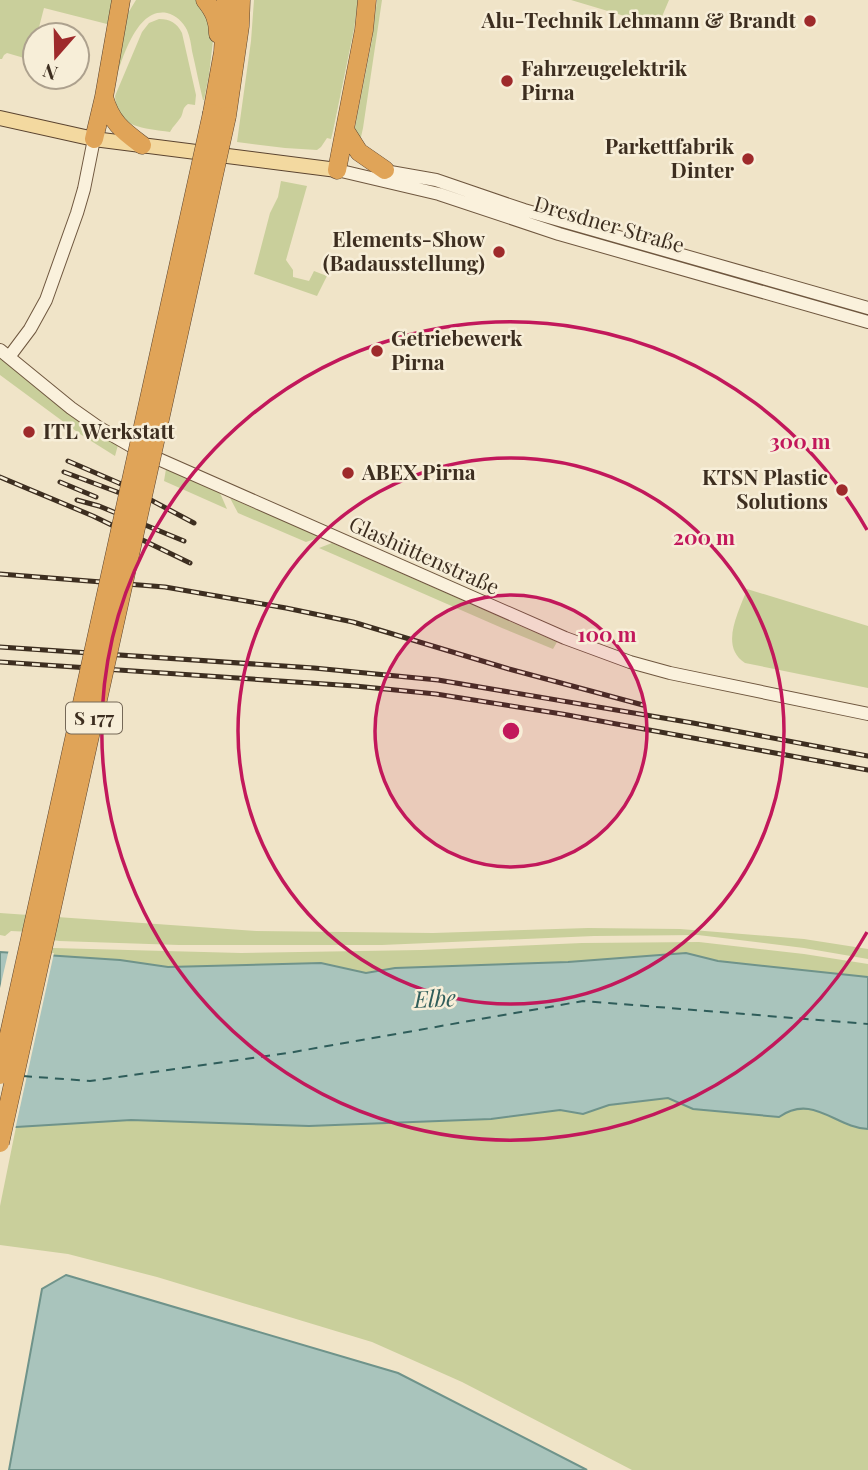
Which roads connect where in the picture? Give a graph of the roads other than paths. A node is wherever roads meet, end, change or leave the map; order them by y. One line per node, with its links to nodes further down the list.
1 (121, 0): 8 (highway)
2 (130, 0): 8 (highway)
3 (205, 0): 10 (highway)
4 (226, 0): 10 (highway)
5 (241, 0): 9 (highway)
6 (248, 0): 9 (highway)
7 (367, 1): 14 (highway)
8 (117, 20): 11 (highway)
9 (240, 26): 12 (highway)
10 (219, 76): 12 (highway)
11 (104, 97): 15 (highway); 16 (highway)
12 (219, 115): 23 (highway, S 177, bridge); 24 (highway, S 177, bridge)
13 (0, 118): 15 (main road, Dresdner Straße)
14 (345, 131): 17 (highway); 18 (highway)
15 (94, 139): 16 (main road, Dresdner Straße); 21 (street)
16 (142, 145): 17 (main road, Dresdner Straße)
17 (337, 170): 18 (street, Dresdner Straße)
18 (381, 173): 19 (street, Dresdner Straße); 20 (street, Dresdner Straße)
19 (868, 308)
20 (868, 322)
21 (5, 354): 22 (street, Glashüttenstraße)
22 (868, 714)
23 (0, 1075)
24 (0, 1143)

